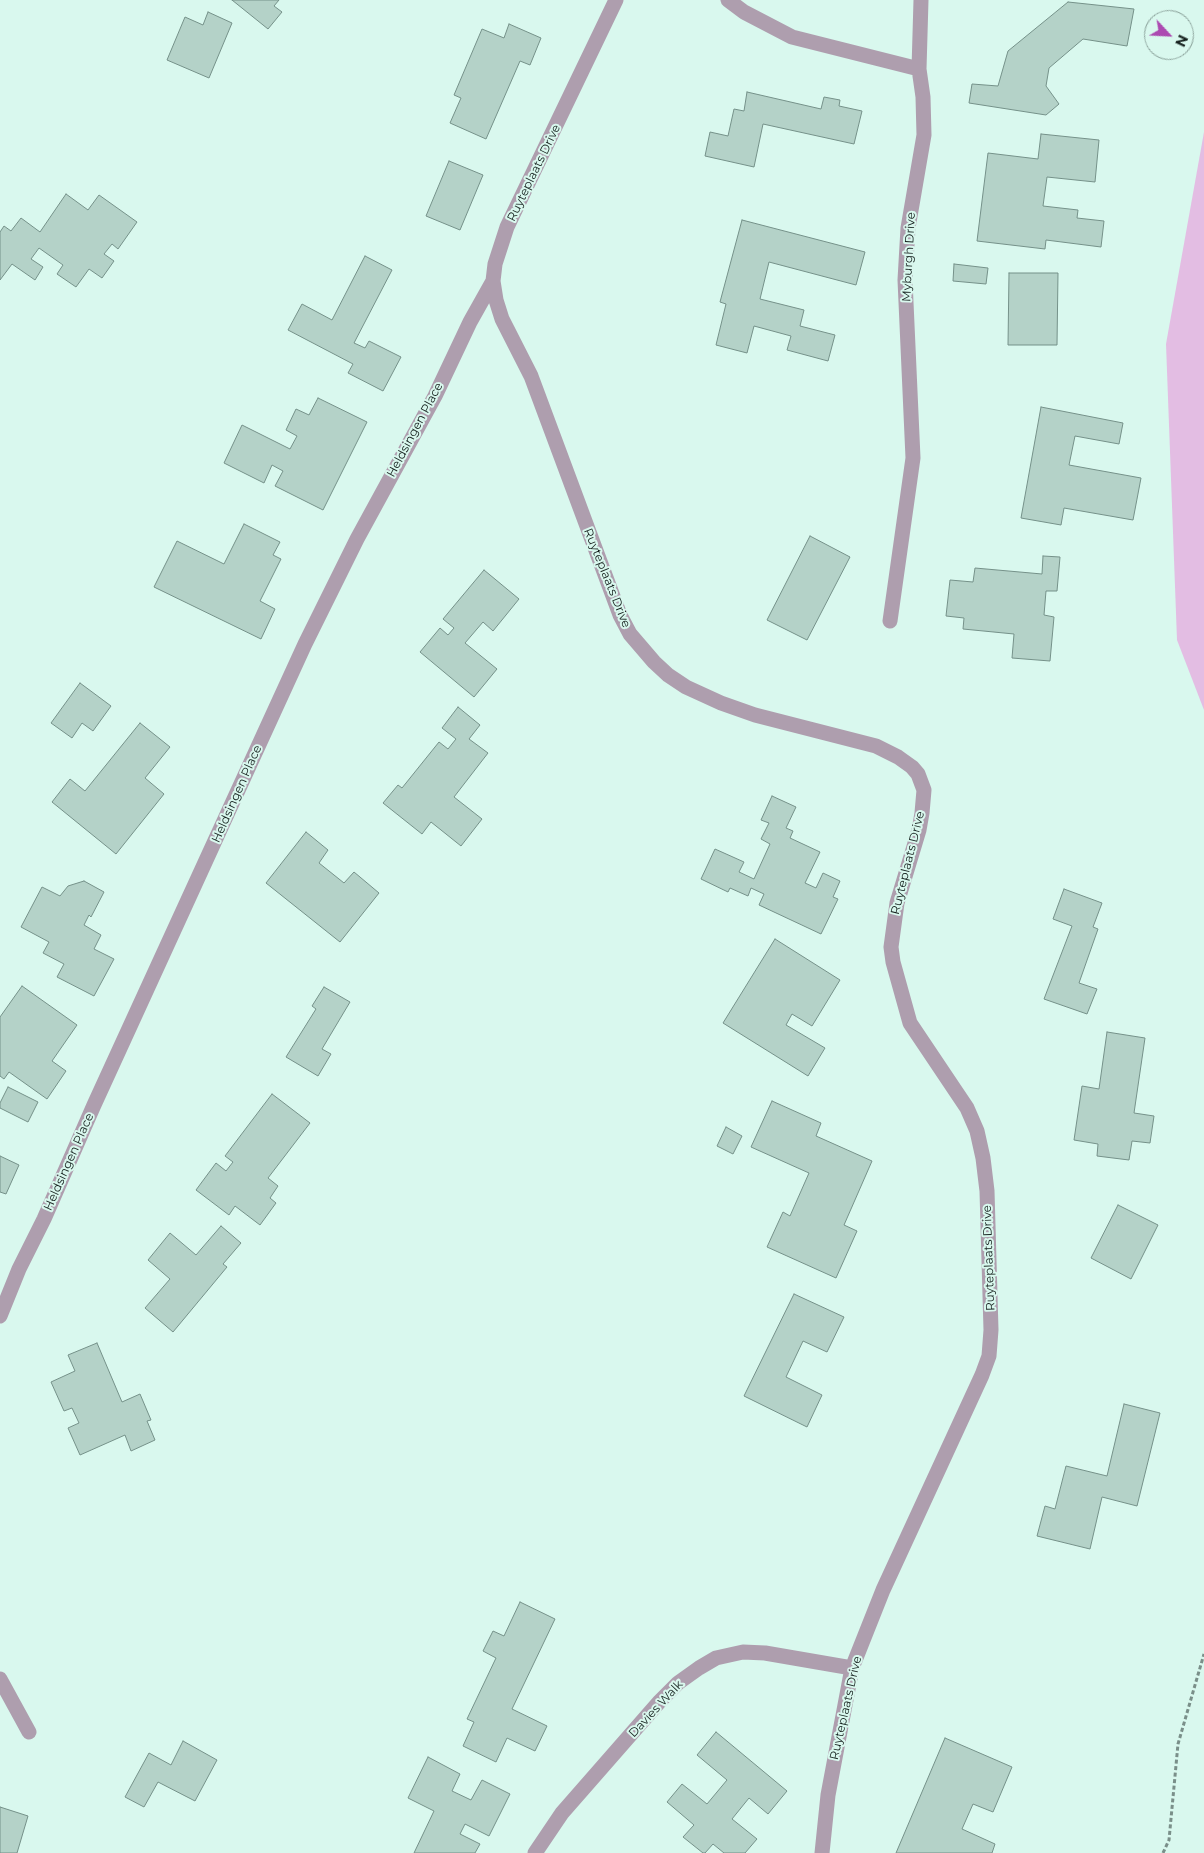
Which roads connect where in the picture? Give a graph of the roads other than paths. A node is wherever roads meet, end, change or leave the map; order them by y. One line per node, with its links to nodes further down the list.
1 (616, 0): 5 (street, Ruyteplaats Drive)
2 (728, 0): 4 (street)
3 (921, 0): 4 (street, Myburgh Drive)
4 (919, 69): 6 (street, Myburgh Drive)
5 (493, 281): 7 (street, Heldsingen Place); 8 (street, Ruyteplaats Drive)
6 (890, 621)
7 (0, 1316)
8 (852, 1668): 11 (street, Davies Walk); 12 (street, Ruyteplaats Drive)
9 (0, 1679): 10 (street)
10 (29, 1732)
11 (535, 1853)
12 (822, 1853)

